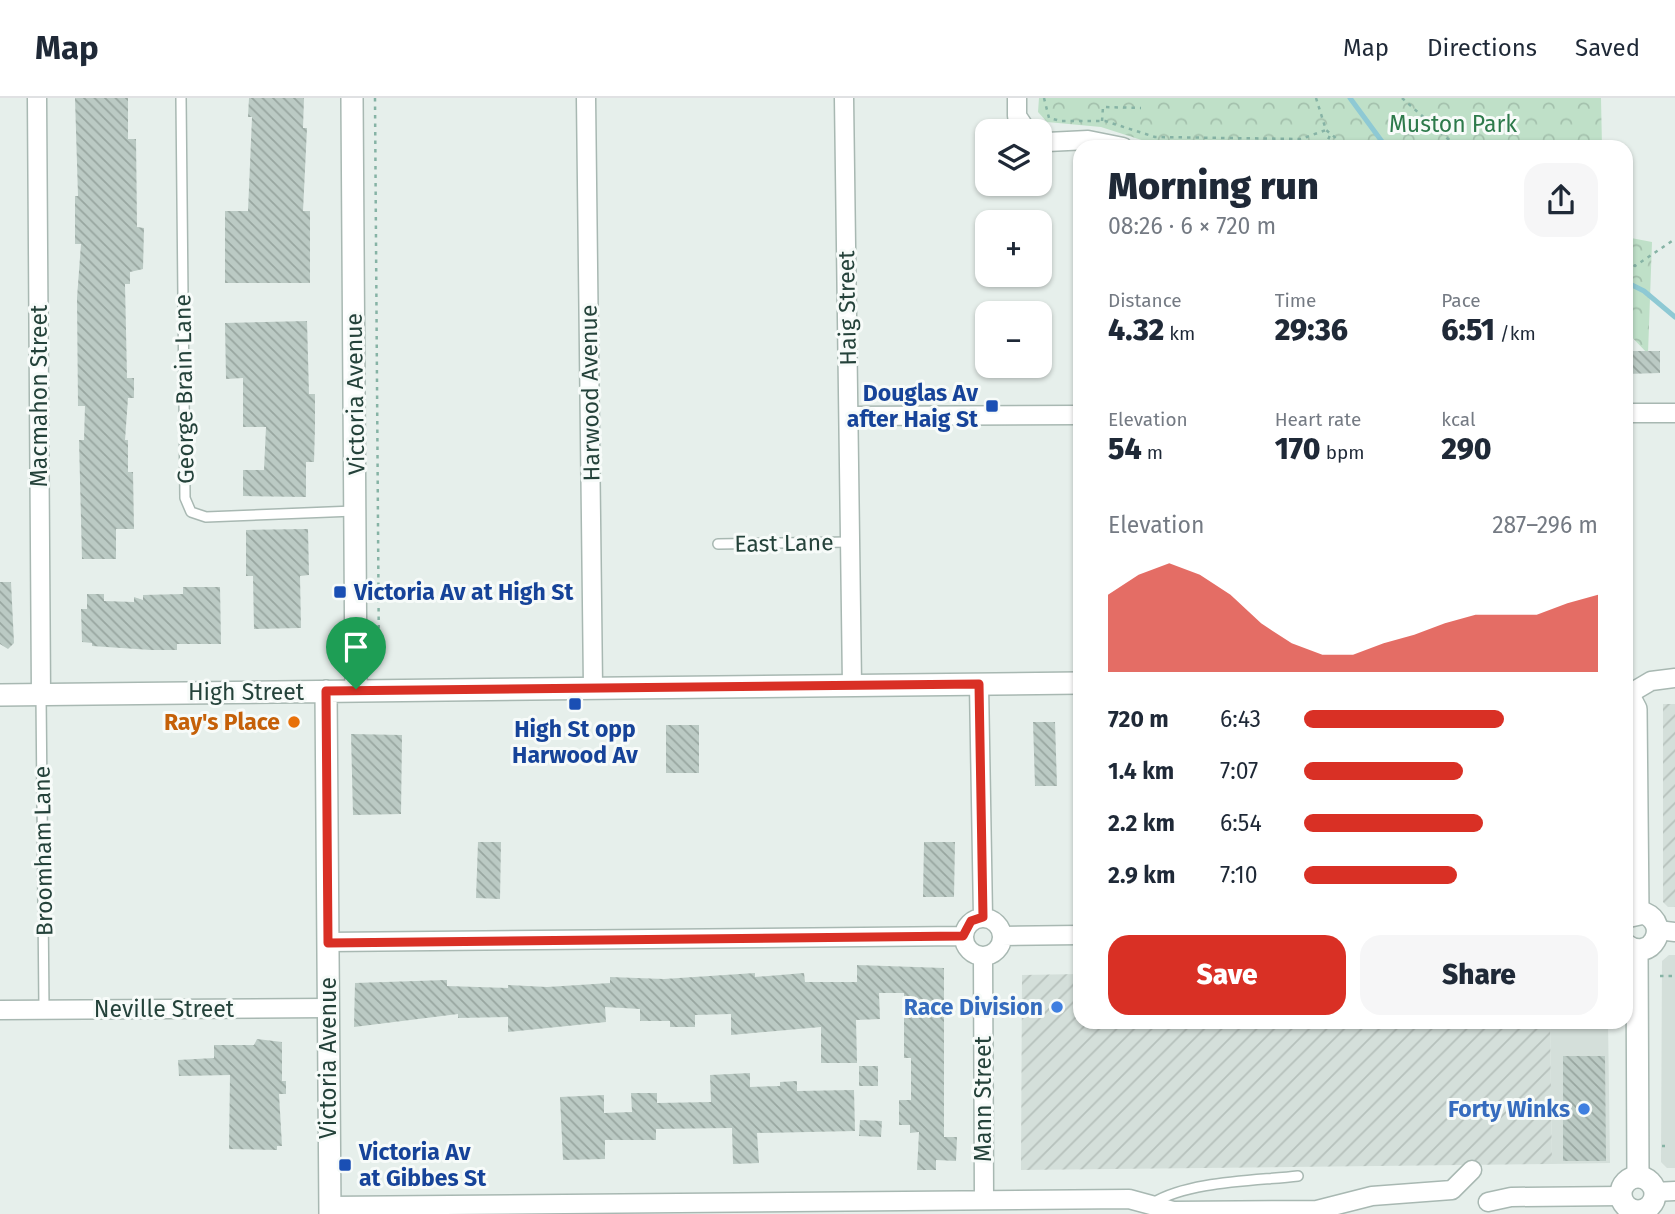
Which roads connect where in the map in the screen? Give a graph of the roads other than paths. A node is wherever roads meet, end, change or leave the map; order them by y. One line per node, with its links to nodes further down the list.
1 (37, 98): 25 (street, Macmahon Street)
2 (181, 98): 14 (lane, George Brain Lane)
3 (352, 98): 14 (street, Victoria Avenue)
4 (586, 98): 21 (street, Harwood Avenue)
5 (844, 98): 13 (street, Haig Street)
6 (1017, 98): 7 (street)
7 (1019, 119)
8 (1073, 141): 9 (street)
9 (1052, 142)
10 (1633, 413): 11 (street)
11 (1675, 413)
12 (1073, 415): 13 (street)
13 (849, 416): 15 (street, Haig Street)
14 (356, 511): 22 (street, Victoria Avenue)
15 (850, 542): 16 (lane, East Lane); 20 (street, Haig Street)
16 (718, 544)
17 (1675, 678): 23 (street)
18 (1073, 683): 19 (street, High Street)
19 (979, 684): 20 (street, High Street); 30 (street)
20 (852, 685): 21 (street, High Street)
21 (593, 687): 22 (street, High Street)
22 (356, 689): 24 (street, High Street)
23 (1633, 690)
24 (326, 691): 25 (street, High Street); 35 (street, Victoria Avenue)
25 (41, 694): 26 (street, High Street); 38 (lane, Broomham Lane)
26 (0, 695)
27 (1633, 703): 28 (street)
28 (1633, 876)
29 (1633, 915): 31 (street)
30 (983, 917): 33 (street); 34 (street)
31 (1666, 931): 36 (street)
32 (1073, 935): 34 (street)
33 (963, 936): 35 (street); 37 (street)
34 (1002, 936): 37 (street)
35 (328, 943): 39 (street, Victoria Avenue)
36 (1633, 948)
37 (983, 956): 47 (street, Mann Street)
38 (44, 1008): 39 (street, Neville Street); 40 (street, Neville Street)
39 (327, 1008): 54 (street, Victoria Avenue)
40 (0, 1010)
41 (1633, 1013): 44 (street)
42 (1472, 1170): 55 (street)
43 (1298, 1176): 49 (lane)
44 (1638, 1177): 45 (street); 46 (street)
45 (1665, 1191): 56 (street)
46 (1621, 1196): 48 (street); 56 (street)
47 (984, 1200): 50 (street); 52 (street)
48 (1488, 1202)
49 (1150, 1205): 51 (street); 55 (street)
50 (1039, 1207): 51 (street)
51 (1063, 1207)
52 (709, 1208): 53 (street)
53 (613, 1209): 54 (street)
54 (330, 1210)
55 (1168, 1212)
56 (1639, 1212)

